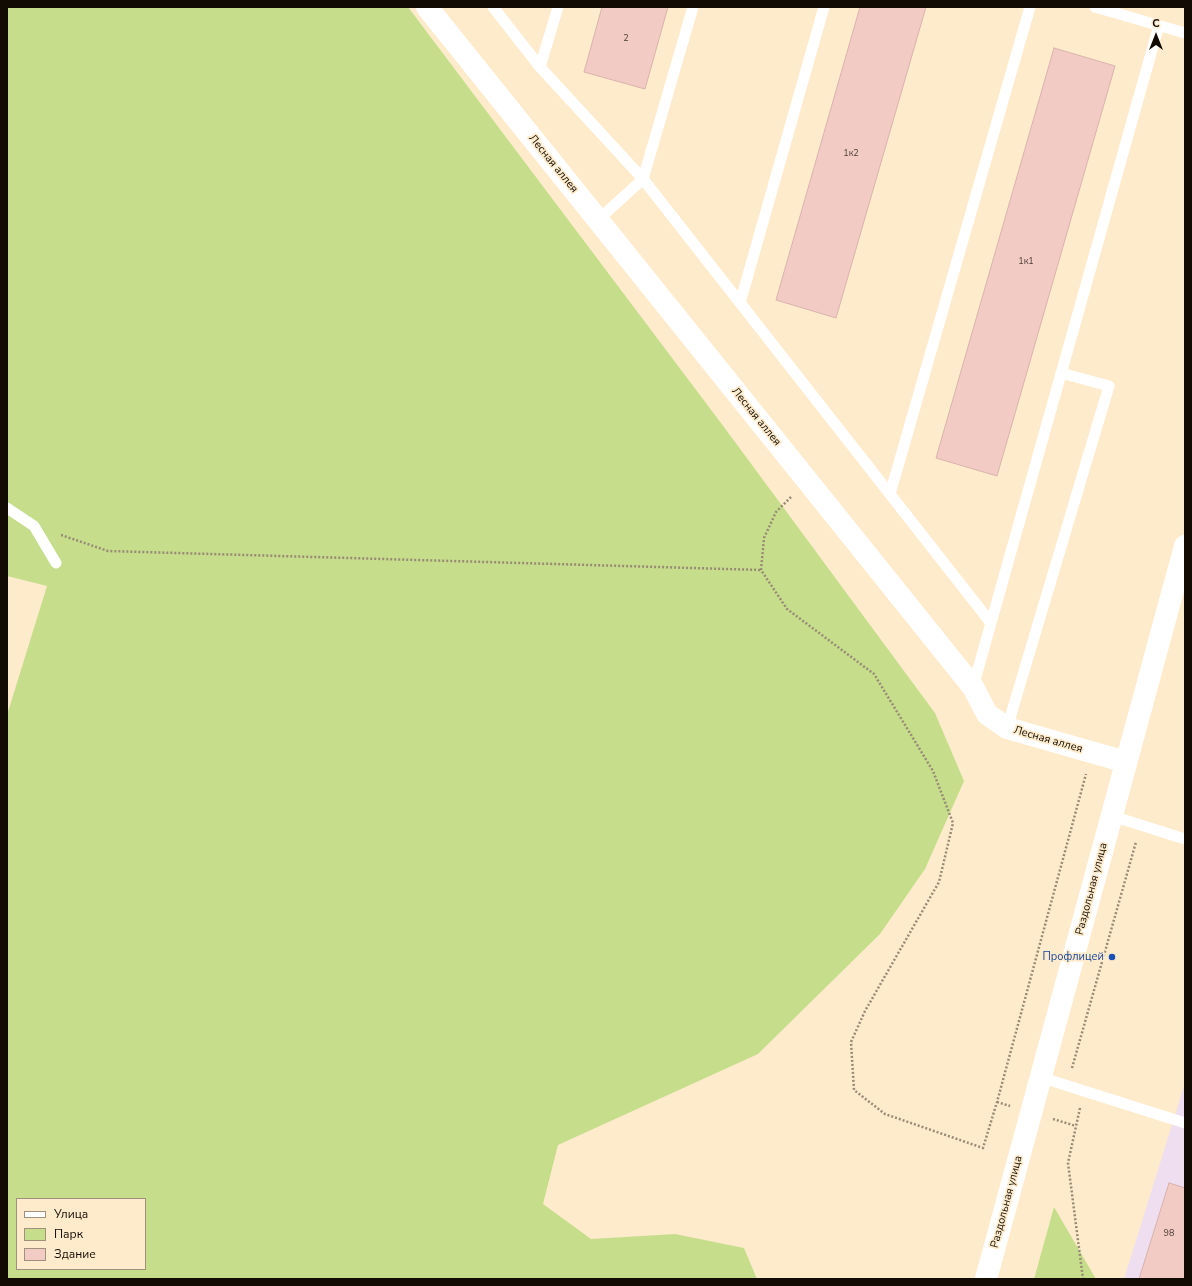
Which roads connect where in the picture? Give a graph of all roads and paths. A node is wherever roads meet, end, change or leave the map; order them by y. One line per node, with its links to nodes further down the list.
1 (427, 7): 12 (street, Лесная аллея)
2 (493, 7): 10 (lane)
3 (558, 7): 10 (lane)
4 (693, 7): 11 (lane)
5 (824, 7): 13 (lane)
6 (1030, 7): 16 (lane)
7 (1095, 7): 8 (lane)
8 (1159, 25): 9 (lane); 14 (lane)
9 (1185, 33)
10 (540, 67): 11 (lane)
11 (643, 179): 12 (lane); 13 (lane)
12 (598, 220): 15 (street, Лесная аллея)
13 (740, 303): 16 (lane)
14 (1061, 373): 22 (lane); 24 (lane)
15 (808, 482): 21 (path); 23 (street, Лесная аллея)
16 (890, 494): 22 (lane)
17 (7, 508): 18 (lane)
18 (34, 526): 20 (lane); 21 (path)
19 (1185, 546): 26 (street, Раздольная улица)
20 (56, 563)
21 (762, 570): 25 (path)
22 (991, 623): 23 (lane)
23 (973, 687): 24 (street, Лесная аллея)
24 (1007, 728): 25 (street, Лесная аллея)
25 (1091, 752): 26 (street, Лесная аллея)
26 (1126, 762): 27 (street, Раздольная улица)
27 (1112, 816): 28 (lane); 30 (street, Раздольная улица)
28 (1141, 825): 29 (lane); 31 (path)
29 (1185, 839)
30 (1040, 1077): 31 (lane); 34 (street, Раздольная улица)
31 (1067, 1086): 32 (lane)
32 (1083, 1091): 33 (lane); 35 (path)
33 (1185, 1123)
34 (986, 1279)
35 (1083, 1279)

